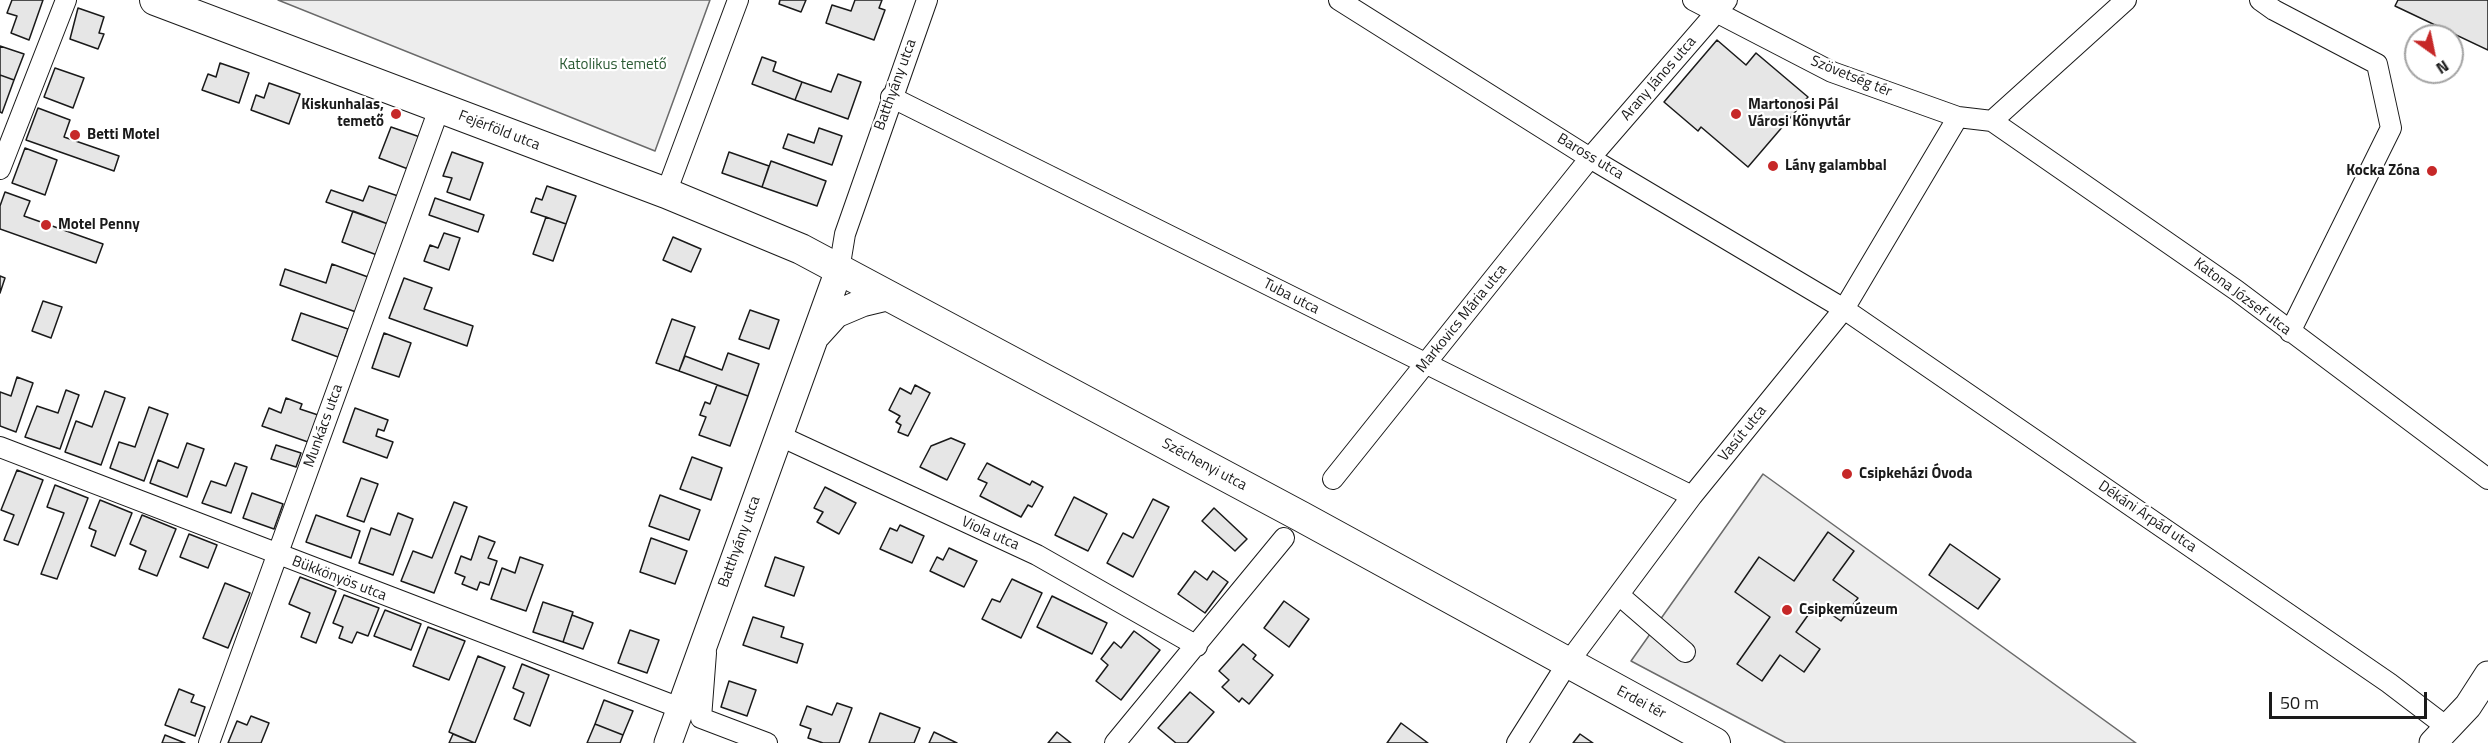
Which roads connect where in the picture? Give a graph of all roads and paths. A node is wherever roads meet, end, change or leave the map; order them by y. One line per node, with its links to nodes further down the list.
1 (66, 0): 15 (street)
2 (155, 0): 11 (main road, Fejérföld utca)
3 (738, 0): 16 (street)
4 (927, 0): 10 (street, Batthyány utca)
5 (1339, 0): 14 (street, Baross utca)
6 (1694, 0): 9 (street, Szövetség tér)
7 (2126, 0): 13 (street)
8 (2260, 0): 20 (street)
9 (1723, 6): 12 (street, Szövetség tér); 14 (street, Arany János utca)
10 (891, 97): 17 (street, Batthyány utca); 22 (street, Tuba utca)
11 (439, 109): 16 (main road, Fejérföld utca); 29 (street, Munkács utca)
12 (1958, 117): 13 (street, Szövetség tér); 19 (street, Vasút utca)
13 (1992, 121): 20 (street, Katona József utca)
14 (1590, 158): 19 (street, Baross utca); 22 (street, Markovics Mária utca)
15 (0, 168)
16 (666, 193): 17 (main road, Fejérföld utca)
17 (839, 270): 18 (main road, Széchenyi utca); 21 (main road, Batthyány utca)
18 (891, 297): 21 (main road, Batthyány utca); 33 (main road, Széchenyi utca)
19 (1844, 309): 27 (street, Vasút utca); 36 (street, Dékáni Árpád utca)
20 (2290, 332): 26 (street, Katona József utca)
21 (812, 341): 23 (main road, Batthyány utca)
22 (1425, 365): 25 (street, Markovics Mária utca); 27 (street, Tuba utca)
23 (778, 435): 31 (street, Viola utca); 35 (main road, Batthyány utca)
24 (0, 447): 29 (street, Bükkönyös utca)
25 (1333, 479)
26 (2488, 479)
27 (1692, 496): 30 (street, Vasút utca)
28 (1284, 538): 31 (street)
29 (277, 555): 35 (street, Bükkönyös utca); 37 (street, Munkács utca)
30 (1619, 595): 32 (street); 33 (street, Vasút utca)
31 (1197, 646): 40 (street)
32 (1685, 652)
33 (1567, 664): 41 (street, Vasút utca); 42 (main road, Erdei tér)
34 (2488, 675): 36 (main road)
35 (691, 713): 38 (main road, Batthyány utca); 39 (street, Bükkönyös utca)
36 (2440, 736)
37 (208, 743)
38 (668, 743)
39 (767, 743)
40 (1115, 743)
41 (1517, 743)
42 (1715, 743)

